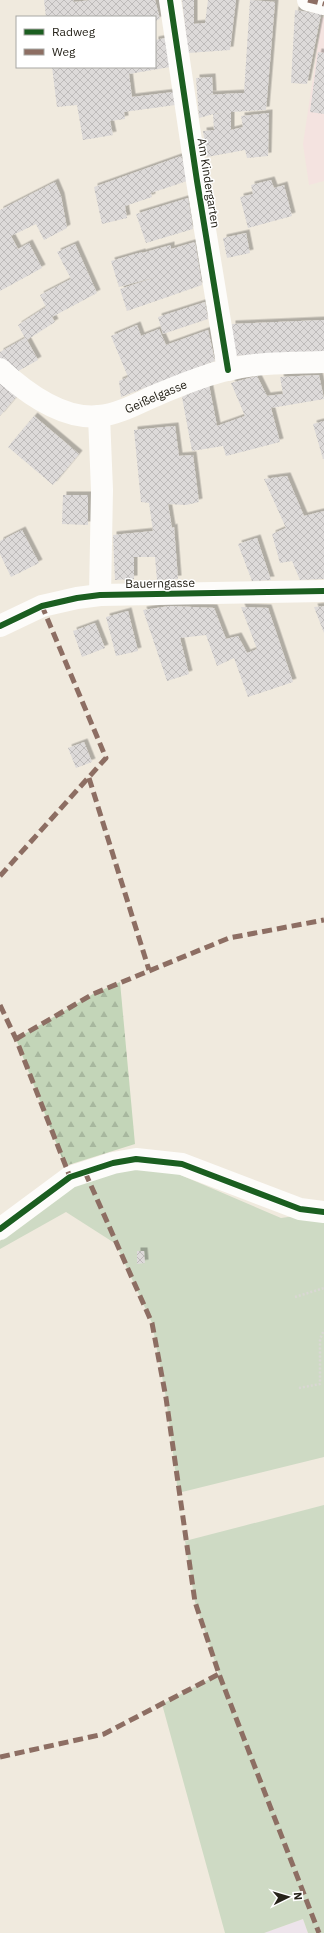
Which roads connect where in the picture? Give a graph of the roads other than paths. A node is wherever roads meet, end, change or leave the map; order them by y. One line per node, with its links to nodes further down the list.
1 (170, 0): 6 (street, Am Kindergarten)
2 (308, 0): 3 (street)
3 (324, 4)
4 (324, 362): 6 (street, Geißelgasse)
5 (0, 369): 7 (street, Geißelgasse)
6 (228, 370): 7 (street, Geißelgasse)
7 (99, 416): 9 (street)
8 (324, 591): 9 (street, Bauerngasse)
9 (100, 595): 10 (street, Bauerngasse)
10 (1, 625)
11 (324, 1212): 12 (street)
12 (0, 1229)

